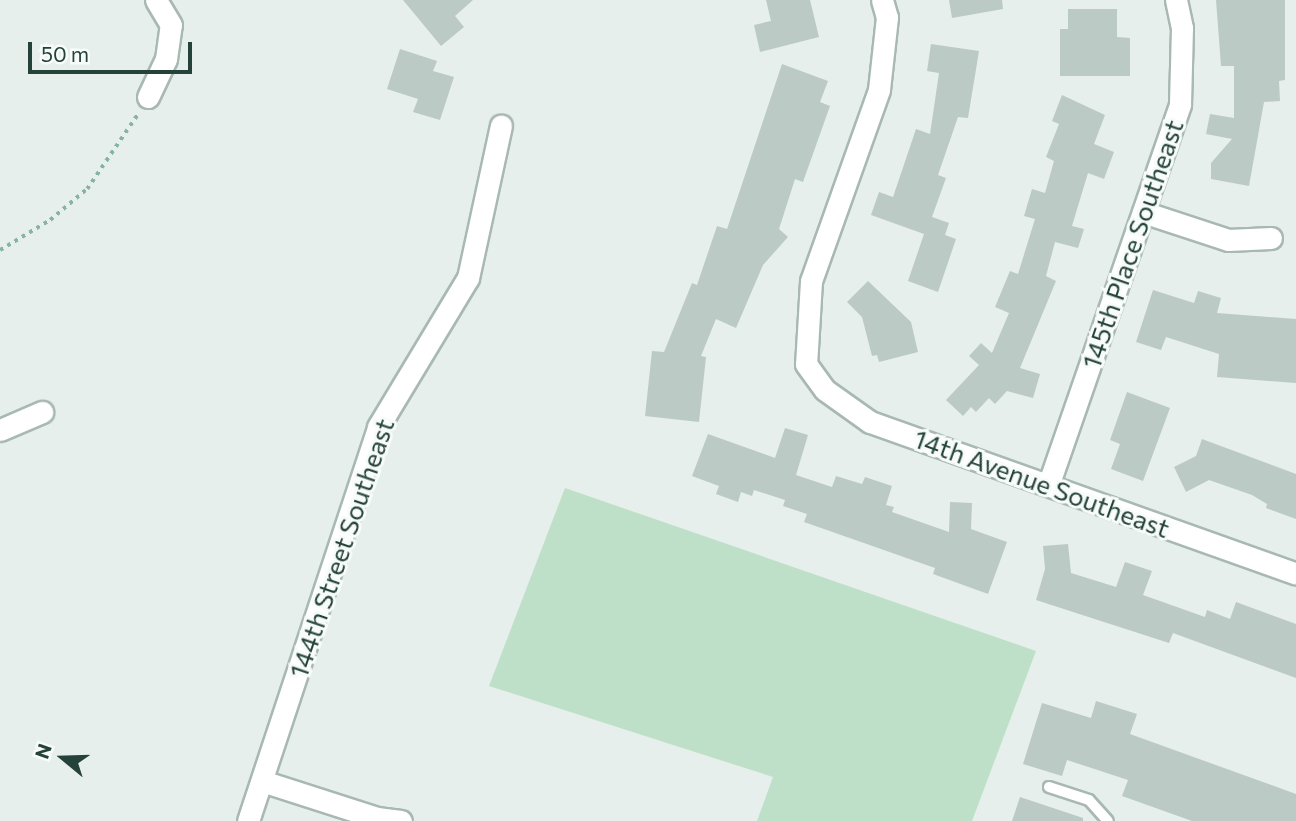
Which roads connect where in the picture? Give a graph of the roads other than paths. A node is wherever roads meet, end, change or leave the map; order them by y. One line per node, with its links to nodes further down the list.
1 (156, 0): 4 (street)
2 (882, 0): 10 (street, 14th Avenue Southeast)
3 (1176, 0): 6 (street, 145th Place Southeast)
4 (148, 97)
5 (500, 125): 12 (street, 144th Street Southeast)
6 (1143, 212): 7 (street); 10 (street, 145th Place Southeast)
7 (1271, 238)
8 (42, 412): 9 (street)
9 (0, 430)
10 (1049, 483): 11 (street, 14th Avenue Southeast)
11 (1296, 575)
12 (262, 781): 14 (street, 144th Street Southeast); 15 (street)
13 (1049, 787): 16 (lane)
14 (248, 821)
15 (401, 821)
16 (1108, 821)

